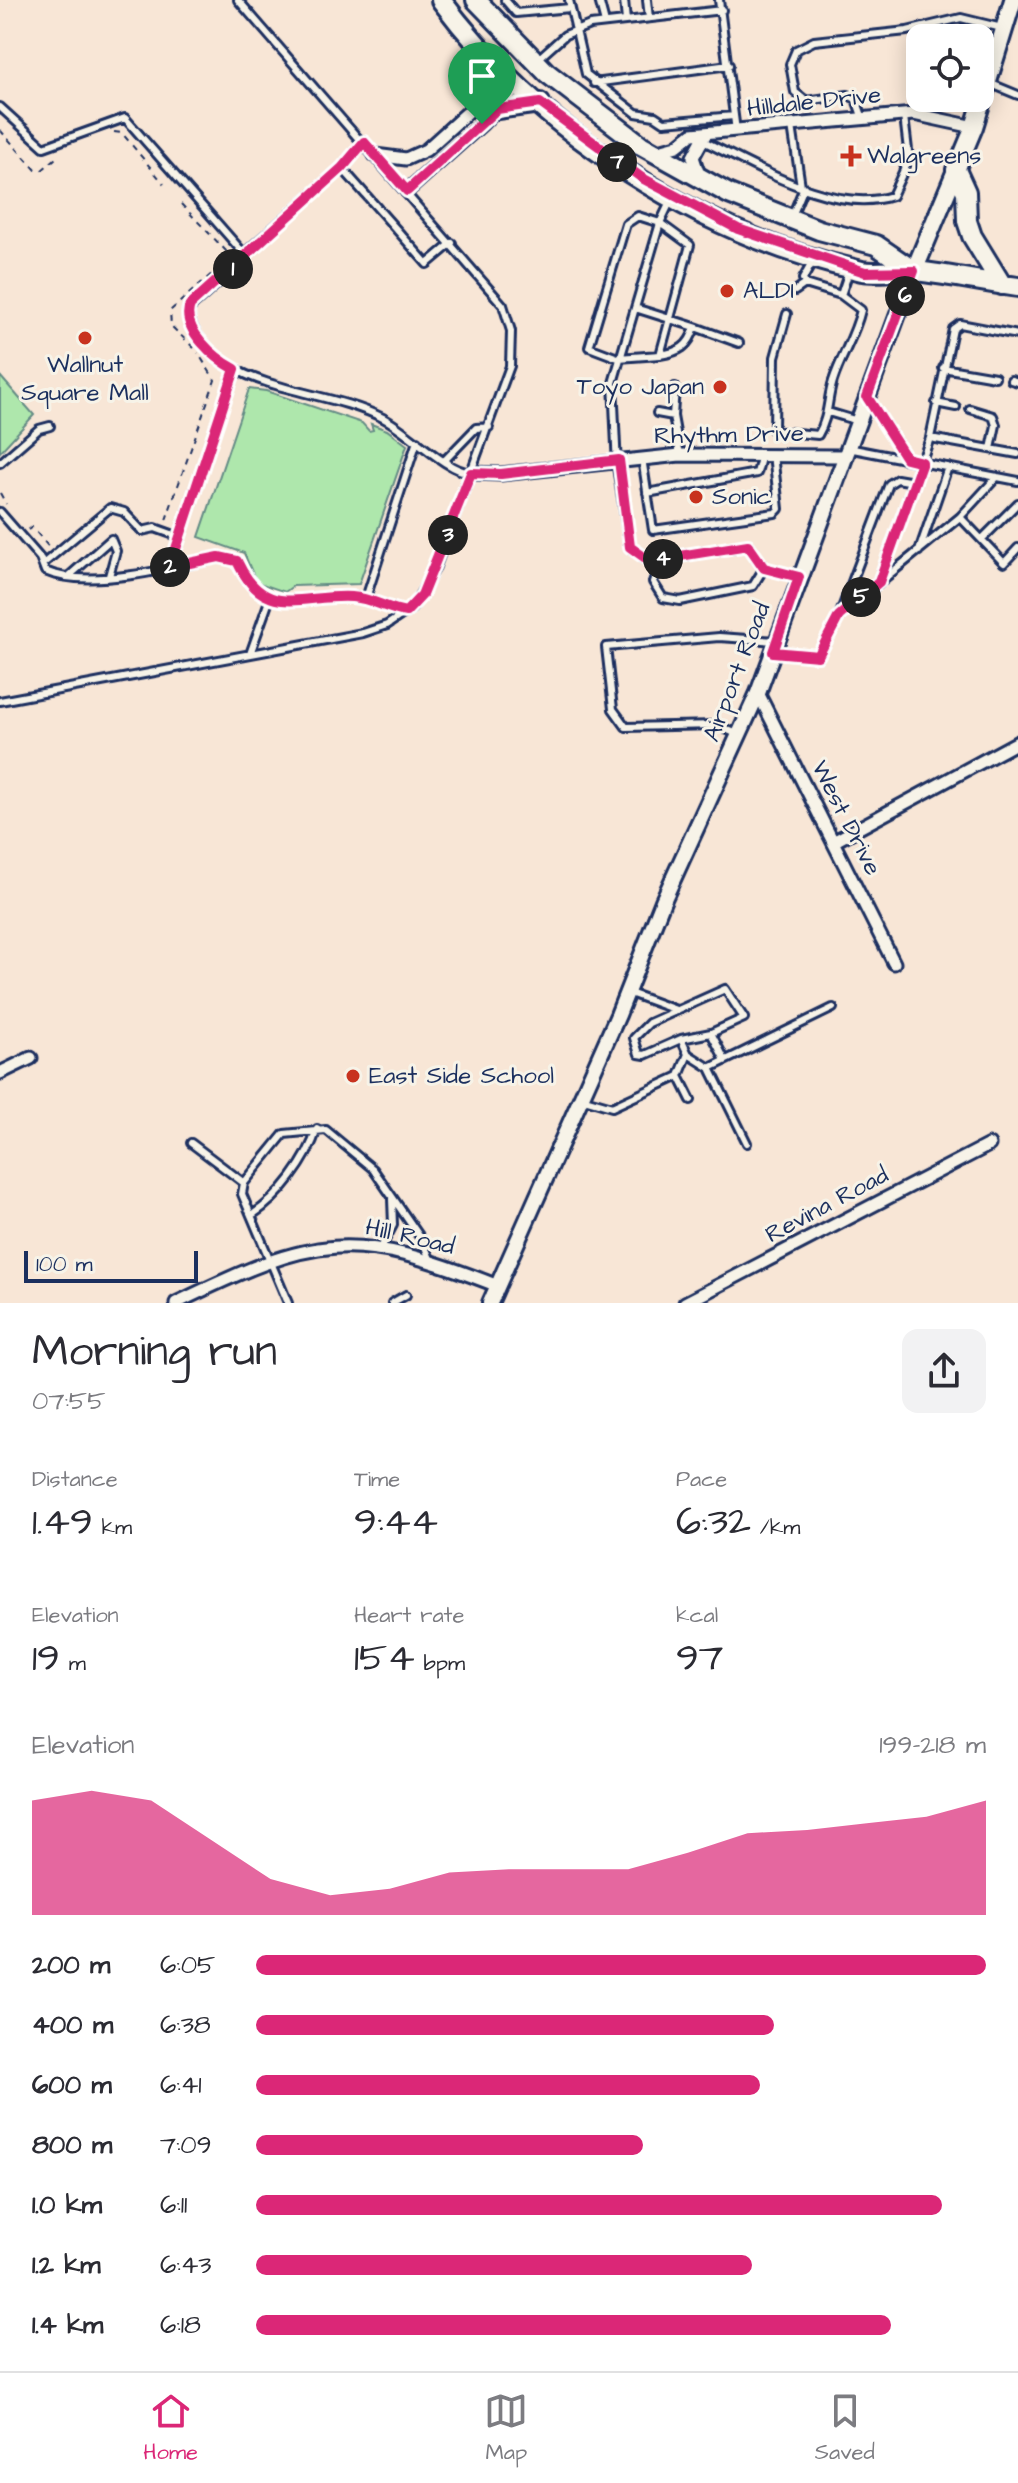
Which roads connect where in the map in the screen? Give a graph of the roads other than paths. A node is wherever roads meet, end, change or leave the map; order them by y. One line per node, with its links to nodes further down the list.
1 (238, 0): 40 (lane)
2 (441, 0): 25 (main road)
3 (476, 0): 22 (main road)
4 (505, 0): 12 (lane)
5 (569, 0): 12 (lane)
6 (599, 0): 17 (lane)
7 (624, 0): 16 (lane)
8 (641, 0): 13 (lane)
9 (647, 0): 13 (lane)
10 (719, 0): 14 (lane)
11 (1015, 2): 18 (main road, Airport Road)
12 (570, 8): 19 (lane)
13 (648, 9): 15 (lane)
14 (722, 10): 15 (lane); 23 (lane)
15 (649, 18): 16 (lane)
16 (626, 21): 17 (lane)
17 (605, 23): 19 (lane)
18 (1005, 29): 21 (main road, Airport Road); 35 (lane)
19 (574, 31): 22 (lane); 26 (lane)
20 (994, 51): 21 (lane)
21 (998, 52): 24 (main road, Airport Road)
22 (536, 62): 41 (main road)
23 (729, 65): 26 (lane); 34 (lane)
24 (994, 66)
25 (514, 80): 29 (main road); 31 (street); 42 (street)
26 (594, 83): 34 (lane)
27 (994, 85): 28 (lane)
28 (1018, 95)
29 (540, 103): 31 (main road); 48 (main road)
30 (0, 107): 52 (lane)
31 (497, 109): 47 (street)
32 (979, 112): 37 (main road, Airport Road)
33 (904, 115): 35 (street, Hilldale Drive); 37 (street, Hilldale Drive); 46 (lane)
34 (734, 116): 38 (lane)
35 (863, 119): 36 (street, Hilldale Drive)
36 (792, 126): 38 (street, Hilldale Drive); 46 (lane)
37 (974, 127): 44 (main road, Airport Road)
38 (736, 131): 39 (street, Hilldale Drive)
39 (703, 138): 41 (street, Hilldale Drive); 45 (street); 46 (lane)
40 (364, 142): 42 (lane); 43 (lane)
41 (654, 153): 45 (main road)
42 (375, 155): 47 (lane)
43 (342, 168): 51 (lane); 52 (lane)
44 (956, 170): 55 (main road, Airport Road); 57 (main road)
45 (700, 179): 49 (main road)
46 (802, 187): 49 (lane)
47 (407, 191): 51 (lane)
48 (672, 196): 50 (lane); 53 (main road)
49 (791, 220): 55 (main road)
50 (660, 223): 60 (lane); 62 (lane); 67 (lane)
51 (452, 243): 81 (lane)
52 (240, 257): 69 (lane)
53 (815, 257): 54 (main road); 56 (lane)
54 (851, 268): 55 (main road); 59 (lane)
55 (914, 271): 57 (main road); 72 (street, Airport Road)
56 (805, 284): 58 (lane); 59 (lane)
57 (1014, 287)
58 (795, 291)
59 (841, 295): 76 (lane)
60 (635, 308): 62 (lane); 67 (lane)
61 (787, 314): 76 (lane)
62 (668, 318): 63 (lane); 66 (lane)
63 (695, 327): 65 (lane); 66 (lane)
64 (1018, 335): 68 (lane)
65 (739, 343)
66 (660, 355): 67 (lane)
67 (618, 358): 92 (lane)
68 (943, 368): 70 (lane); 73 (lane)
69 (235, 369): 83 (lane); 106 (lane)
70 (995, 377)
71 (675, 387): 78 (lane)
72 (867, 397): 79 (street, Airport Road); 90 (lane)
73 (936, 403): 74 (lane); 82 (lane)
74 (956, 407)
75 (970, 409): 84 (lane)
76 (828, 412): 79 (lane)
77 (657, 413): 78 (lane)
78 (673, 416): 88 (lane)
79 (858, 421): 85 (street, Airport Road)
80 (50, 426): 94 (lane)
81 (489, 427): 91 (lane); 96 (lane)
82 (930, 438): 84 (lane); 93 (lane)
83 (417, 441): 91 (lane); 119 (lane)
84 (991, 449): 87 (lane)
85 (846, 452): 86 (street, Rhythm Drive); 90 (lane); 116 (street, Airport Road)
86 (768, 454): 88 (street, Rhythm Drive); 97 (lane); 98 (lane)
87 (1018, 454)
88 (680, 455): 89 (street, Rhythm Drive)
89 (642, 458): 92 (street, Rhythm Drive); 102 (lane)
90 (906, 458): 93 (lane)
91 (445, 460): 96 (lane)
92 (619, 460): 96 (street, Rhythm Drive); 112 (lane)
93 (922, 462): 95 (lane); 101 (lane)
94 (0, 463)
95 (948, 467): 99 (lane); 109 (lane)
96 (471, 473): 120 (lane)
97 (757, 473): 98 (lane); 102 (lane)
98 (774, 476): 102 (lane)
99 (997, 477): 100 (lane); 105 (lane)
100 (1018, 481)
101 (914, 482): 117 (lane); 121 (lane)
102 (647, 493)
103 (1018, 503): 107 (lane)
104 (2, 509): 110 (lane)
105 (960, 517): 107 (lane); 109 (lane)
106 (180, 537): 110 (lane); 111 (lane)
107 (982, 539): 108 (lane)
108 (1018, 548)
109 (919, 551): 117 (lane)
110 (43, 564): 115 (lane)
111 (170, 567): 114 (lane); 118 (lane)
112 (658, 567): 113 (lane); 113 (lane)
113 (764, 568): 116 (lane)
114 (109, 576): 115 (lane); 115 (lane)
115 (68, 577)
116 (799, 577): 122 (street, Airport Road)
117 (879, 582): 121 (lane)
118 (270, 598): 119 (lane); 123 (lane)
119 (366, 598): 120 (lane)
120 (406, 612): 123 (lane)
121 (839, 616): 122 (lane)
122 (775, 646): 124 (street, Airport Road); 126 (lane)
123 (250, 654): 125 (lane)
124 (758, 693): 126 (street, Airport Road); 128 (street, West Drive)
125 (0, 701)
126 (739, 735): 130 (street, Airport Road)
127 (1018, 742): 128 (street)
128 (833, 842): 129 (street, West Drive)
129 (894, 963)
130 (627, 992): 132 (lane); 141 (street, Airport Road)
131 (833, 1008): 137 (lane)
132 (677, 1010): 133 (lane); 134 (lane)
133 (711, 1033): 134 (lane); 137 (lane)
134 (681, 1039): 135 (lane)
135 (688, 1054): 138 (lane); 140 (lane)
136 (31, 1058): 139 (street)
137 (725, 1060): 138 (lane)
138 (710, 1068): 145 (lane)
139 (0, 1073)
140 (679, 1076): 141 (lane); 142 (lane)
141 (581, 1098): 153 (street, Airport Road)
142 (691, 1100)
143 (317, 1129): 147 (lane); 148 (lane); 149 (lane)
144 (191, 1143): 147 (lane)
145 (747, 1143)
146 (989, 1145): 159 (street, Revina Road)
147 (244, 1183): 149 (lane)
148 (392, 1198): 150 (lane); 152 (lane)
149 (252, 1215): 151 (lane)
150 (381, 1248): 151 (street, Hill Road); 152 (street, Hill Road)
151 (271, 1258): 155 (street, Hill Road); 156 (lane)
152 (431, 1261): 153 (street, Hill Road)
153 (498, 1286): 158 (street, Airport Road)
154 (406, 1295): 157 (lane)
155 (176, 1303)
156 (288, 1303)
157 (392, 1303)
158 (490, 1303)
159 (685, 1303)

